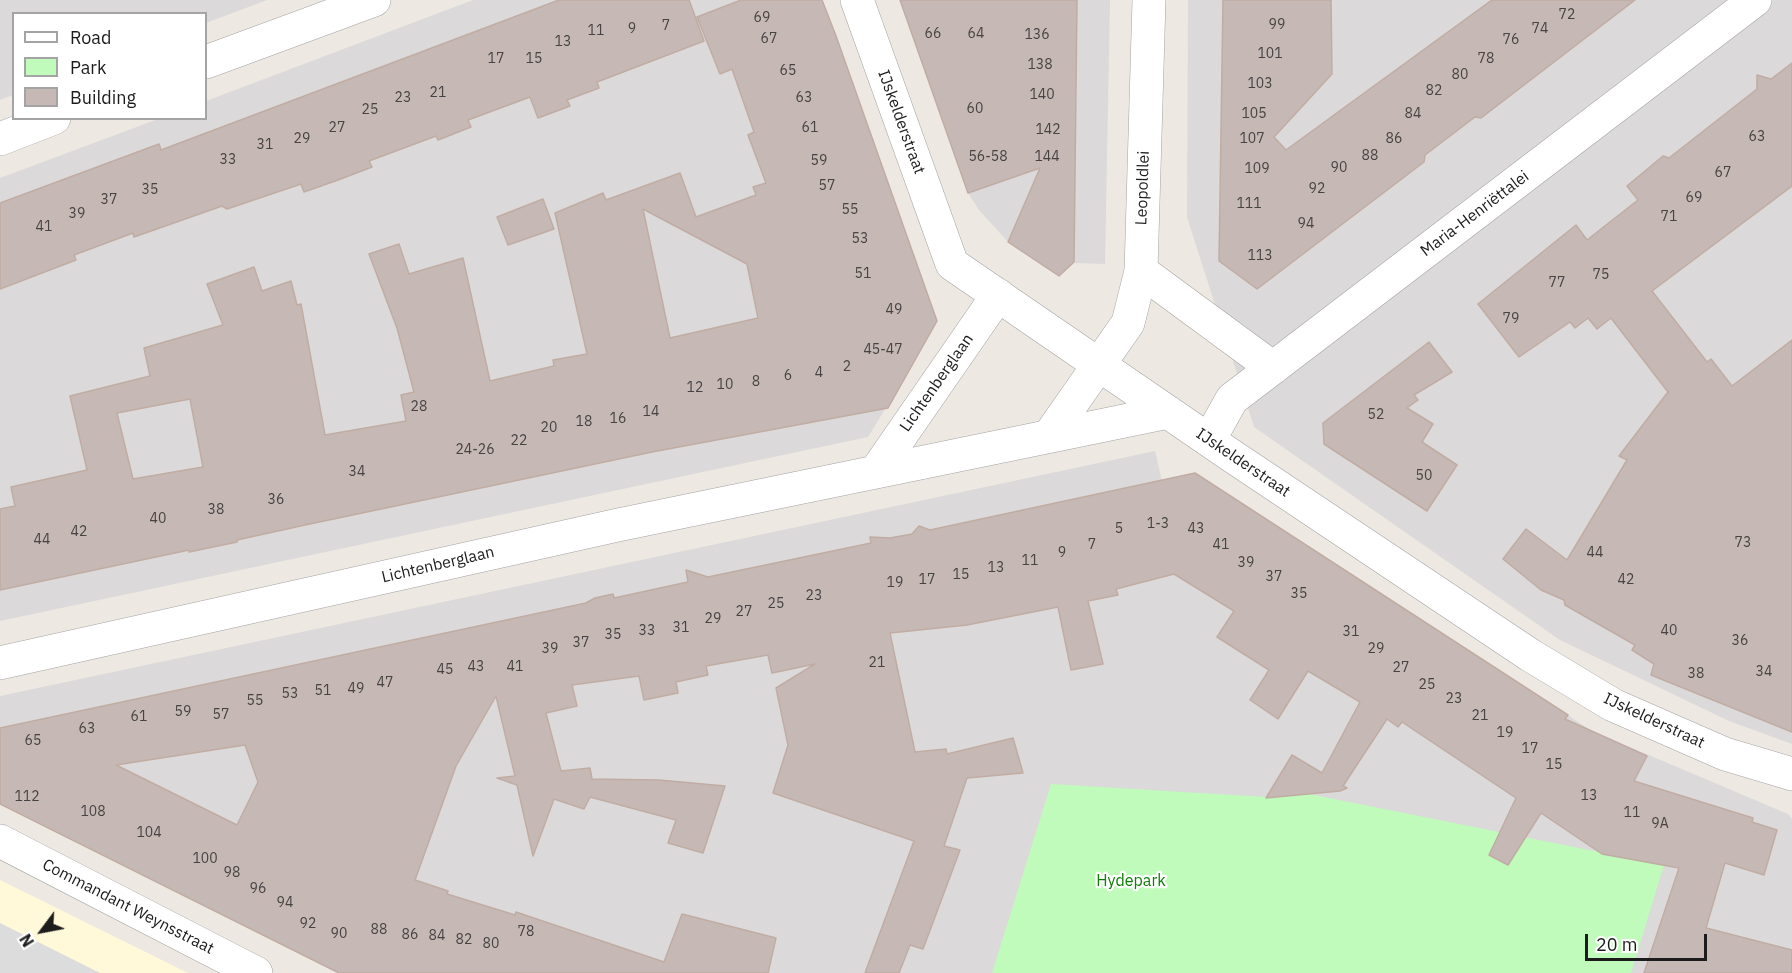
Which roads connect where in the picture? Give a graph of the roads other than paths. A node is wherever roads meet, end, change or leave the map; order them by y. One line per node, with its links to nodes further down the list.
1 (374, 0): 5 (street)
2 (857, 0): 9 (street, IJskelderstraat)
3 (1149, 0): 8 (street, Leopoldlei)
4 (1755, 0): 11 (street, Maria-Henriëttalei)
5 (207, 62)
6 (49, 120): 7 (street)
7 (0, 138)
8 (1141, 271): 10 (street, Leopoldlei); 11 (street)
9 (998, 295): 10 (street, IJskelderstraat); 15 (street, Lichtenberglaan)
10 (1099, 365): 12 (street, IJskelderstraat); 13 (street)
11 (1273, 368): 14 (street, Maria-Henriëttalei)
12 (1168, 412): 13 (street, Lichtenberglaan); 14 (street, IJskelderstraat)
13 (1049, 436): 15 (street, Lichtenberglaan)
14 (1209, 440): 17 (street, IJskelderstraat)
15 (877, 470): 16 (street, Lichtenberglaan)
16 (0, 663)
17 (1792, 774)
18 (0, 841): 19 (street, Commandant Weynsstraat)
19 (256, 973)

